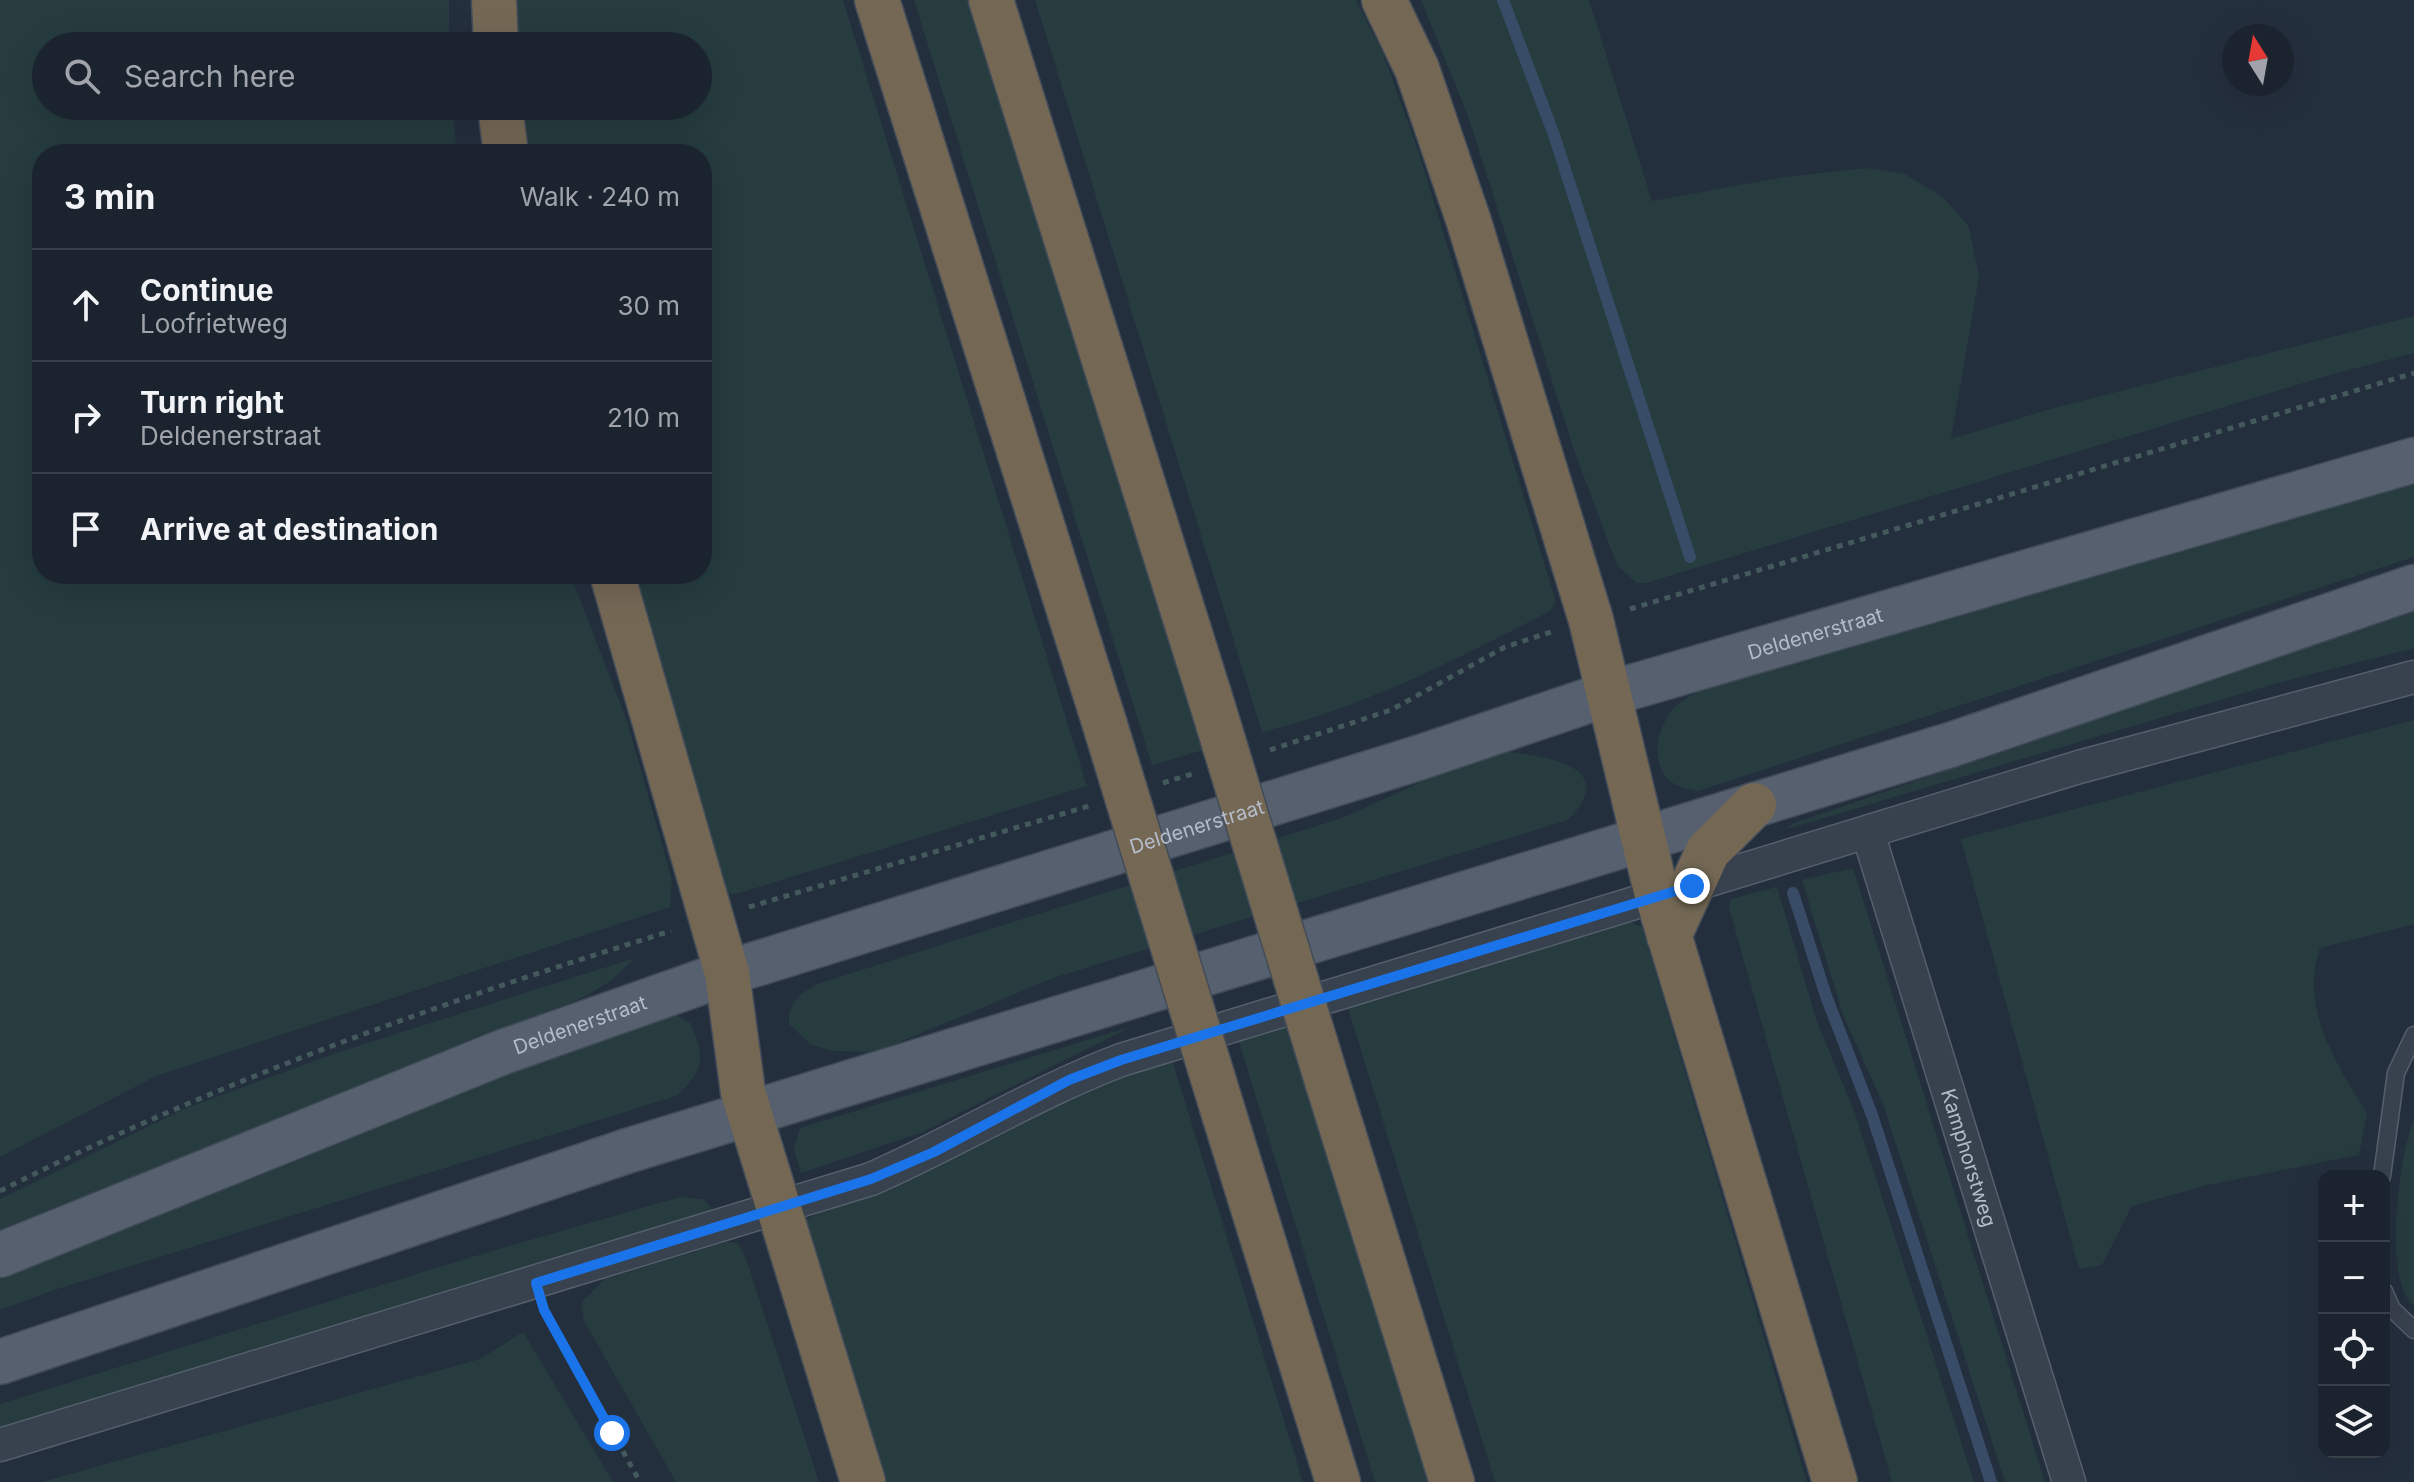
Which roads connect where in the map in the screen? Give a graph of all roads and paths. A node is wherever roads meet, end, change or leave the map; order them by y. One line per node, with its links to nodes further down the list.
1 (494, 0): 5 (highway)
2 (877, 0): 32 (highway, bridge)
3 (991, 0): 33 (highway, bridge)
4 (1384, 0): 12 (highway)
5 (495, 32)
6 (502, 120): 7 (highway)
7 (505, 144)
8 (2414, 460): 12 (main road, Deldenerstraat)
9 (615, 584): 17 (highway)
10 (2414, 587): 13 (main road)
11 (2414, 677): 14 (street)
12 (1611, 693): 15 (highway); 17 (main road, Deldenerstraat)
13 (1754, 805): 15 (main road); 16 (highway)
14 (1868, 833): 16 (street); 35 (street, Kamphorstweg)
15 (1641, 839): 16 (highway); 21 (main road)
16 (1672, 906): 23 (street); 34 (highway)
17 (727, 973): 21 (highway); 24 (main road, Deldenerstraat)
18 (2414, 1035): 20 (lane)
19 (2414, 1068): 20 (lane)
20 (2396, 1073): 22 (lane)
21 (750, 1113): 23 (highway); 28 (main road)
22 (2383, 1170)
23 (777, 1207): 25 (street); 31 (highway)
24 (0, 1255)
25 (536, 1283): 29 (street); 30 (path)
26 (2390, 1304): 27 (lane)
27 (2414, 1330)
28 (0, 1362)
29 (0, 1445)
30 (640, 1482)
31 (863, 1482)
32 (1338, 1482)
33 (1452, 1482)
34 (1835, 1482)
35 (2069, 1482)

